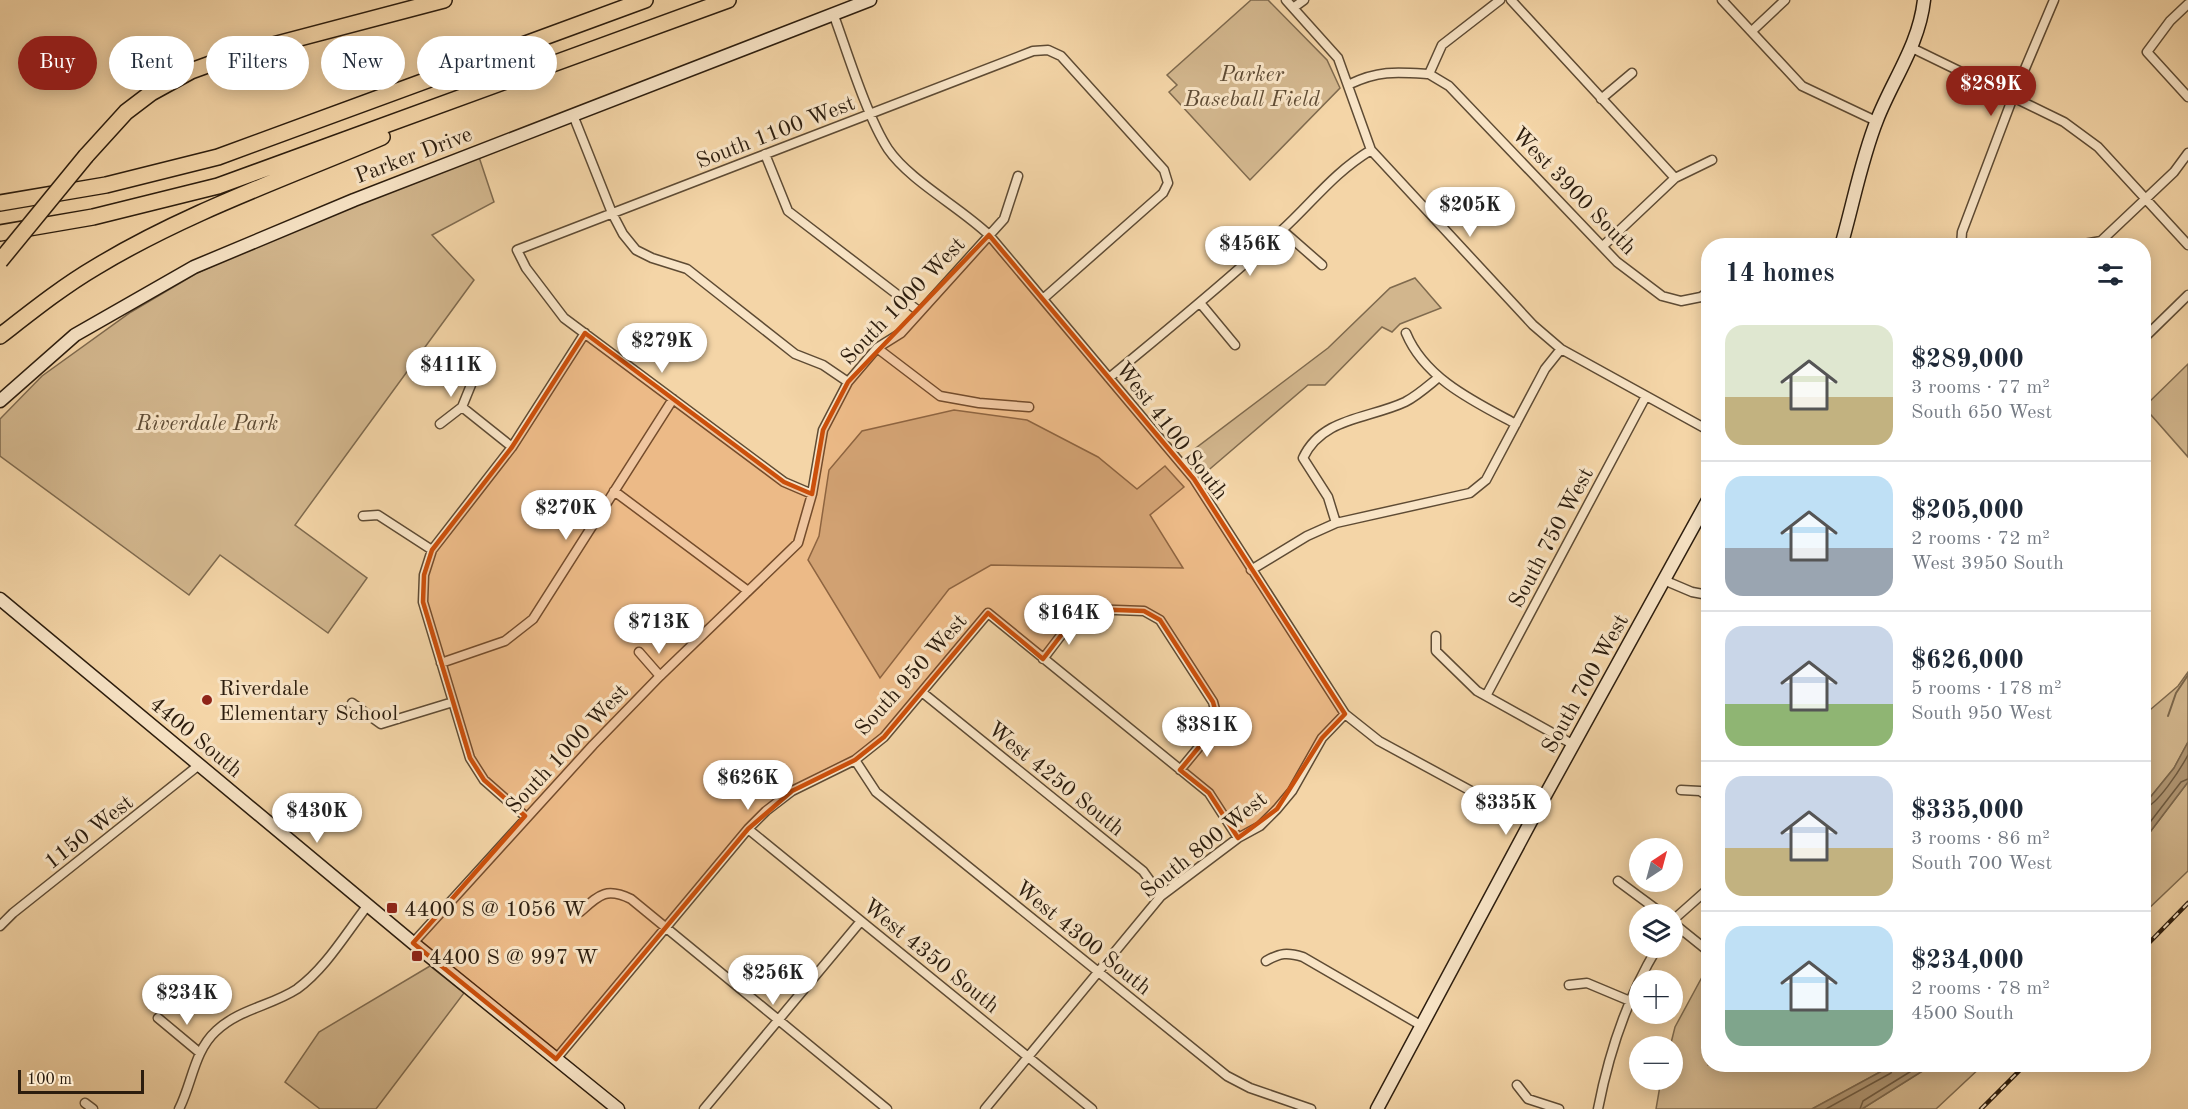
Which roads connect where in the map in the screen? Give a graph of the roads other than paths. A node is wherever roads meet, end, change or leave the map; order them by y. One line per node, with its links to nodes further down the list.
1 (444, 0): 47 (highway, bridge)
2 (645, 0): 37 (highway)
3 (728, 0): 18 (highway)
4 (870, 0): 15 (street, Parker Drive)
5 (1286, 0): 14 (street)
6 (1304, 0): 14 (street)
7 (1500, 0): 20 (street)
8 (1511, 0): 26 (street)
9 (1722, 0): 16 (street)
10 (1785, 0): 16 (street)
11 (1924, 0): 17 (street)
12 (2054, 0): 24 (street)
13 (2188, 4): 25 (street)
14 (1293, 8): 21 (street)
15 (833, 14): 27 (street, West 4100 South); 28 (street, Parker Drive)
16 (1752, 32): 29 (street)
17 (1912, 48): 24 (street); 29 (street)
18 (557, 62)
19 (1632, 73): 26 (street)
20 (1428, 74): 21 (street); 46 (street, West 3900 South)
21 (1350, 84): 30 (street)
22 (481, 90): 40 (highway)
23 (491, 90): 57 (highway)
24 (2013, 97): 36 (street); 43 (street)
25 (2188, 97)
26 (1602, 99): 35 (street)
27 (871, 113): 32 (street, South 1100 West); 41 (street, West 4100 South); 51 (street, South 1100 West)
28 (573, 115): 38 (street); 67 (street, Parker Drive)
29 (1876, 121): 42 (street)
30 (1371, 150): 39 (street); 60 (street)
31 (2188, 153): 36 (street)
32 (765, 154): 38 (street, South 1100 West); 53 (street)
33 (1712, 160): 35 (street)
34 (1018, 176): 41 (street, South 1000 West)
35 (1675, 178): 46 (street)
36 (2145, 199): 44 (street); 45 (street)
37 (0, 203)
38 (612, 213): 55 (street, South 1100 West); 64 (street)
39 (1282, 230): 48 (street); 52 (street)
40 (0, 233)
41 (989, 235): 51 (street, West 4100 South); 53 (street, South 1000 West)
42 (1843, 238)
43 (1962, 238)
44 (2104, 238)
45 (2188, 245)
46 (1603, 246): 49 (street, West 3900 South)
47 (0, 261)
48 (1322, 265)
49 (1701, 294)
50 (2188, 295): 54 (street)
51 (1044, 298): 62 (street, West 4100 South)
52 (1201, 304): 58 (street); 62 (street)
53 (920, 312): 59 (street, South 1000 West)
54 (2151, 331)
55 (585, 333): 66 (street); 73 (street)
56 (1406, 333): 61 (street)
57 (0, 336)
58 (1235, 345)
59 (877, 348): 64 (street, South 1000 West); 69 (street)
60 (1562, 349): 65 (street); 71 (street)
61 (1439, 377): 71 (street); 78 (street)
62 (1109, 378): 80 (street, West 4100 South)
63 (473, 380): 68 (street)
64 (848, 382): 75 (street, South 1000 West)
65 (1646, 396): 72 (street); 91 (street, South 750 West)
66 (673, 399): 74 (street); 75 (street)
67 (0, 401)
68 (462, 407): 70 (street); 73 (street)
69 (1029, 407)
70 (440, 424)
71 (1515, 424): 78 (street)
72 (1701, 426)
73 (512, 447): 79 (street)
74 (614, 490): 82 (street); 88 (street)
75 (812, 494): 82 (street, South 1000 West)
76 (1701, 513): 81 (street, South 700 West)
77 (363, 516): 79 (street)
78 (1336, 523): 80 (street)
79 (432, 550): 88 (street)
80 (1251, 570): 94 (street, West 4100 South)
81 (1666, 580): 83 (street); 95 (street, South 700 West)
82 (748, 591): 89 (street, South 1000 West)
83 (1701, 594)
84 (0, 599): 97 (street, 4400 South)
85 (1436, 636): 91 (street)
86 (639, 652): 89 (street)
87 (1043, 659): 90 (street, South 950 West); 98 (street); 98 (street)
88 (441, 663): 92 (street)
89 (660, 676): 101 (street, South 1000 West)
90 (923, 693): 96 (street, South 950 West); 107 (street, West 4250 South)
91 (1486, 696): 95 (street)
92 (453, 702): 93 (street); 101 (street)
93 (352, 703)
94 (1345, 714): 102 (street, West 4100 South); 104 (street, South 800 West)
95 (1574, 745): 102 (street, South 700 West)
96 (855, 760): 103 (street, South 950 West); 119 (street, West 4300 South)
97 (199, 765): 109 (street, 4400 South); 113 (street, 1150 West)
98 (1180, 770): 104 (street)
99 (1681, 790): 100 (street)
100 (1701, 791)
101 (525, 816): 116 (street, South 1000 West)
102 (1530, 823): 125 (street, South 700 West)
103 (748, 829): 112 (street, West 4350 South); 114 (street, South 950 West)
104 (1238, 838): 107 (street, South 800 West)
105 (1618, 881): 108 (street)
106 (1701, 895): 111 (street)
107 (1161, 896): 119 (street, South 800 West)
108 (1649, 904)
109 (368, 905): 116 (street, 4400 South); 126 (street)
110 (580, 912): 114 (street)
111 (1683, 912)
112 (861, 921): 124 (street); 127 (street, West 4350 South)
113 (0, 926)
114 (666, 928): 124 (street); 128 (street, South 950 West)
115 (1683, 931): 117 (street)
116 (413, 943): 128 (street, 4400 South)
117 (1701, 945)
118 (1266, 961): 125 (street)
119 (1097, 971): 127 (street, South 800 West); 136 (street, West 4300 South)
120 (1569, 985): 121 (street)
121 (1629, 1001)
122 (1629, 1004): 139 (street)
123 (158, 1018): 126 (street)
124 (778, 1020): 132 (street); 133 (street)
125 (1422, 1026): 137 (street, South 700 West)
126 (200, 1053): 130 (street)
127 (1027, 1056): 134 (street, South 800 West); 135 (street, West 4350 South)
128 (556, 1059): 131 (street, 4400 South)
129 (1517, 1085): 138 (street)
130 (179, 1109)
131 (618, 1109)
132 (704, 1109)
133 (887, 1109)
134 (985, 1109)
135 (1092, 1109)
136 (1311, 1109)
137 (1377, 1109)
138 (1559, 1109)
139 (1598, 1109)

